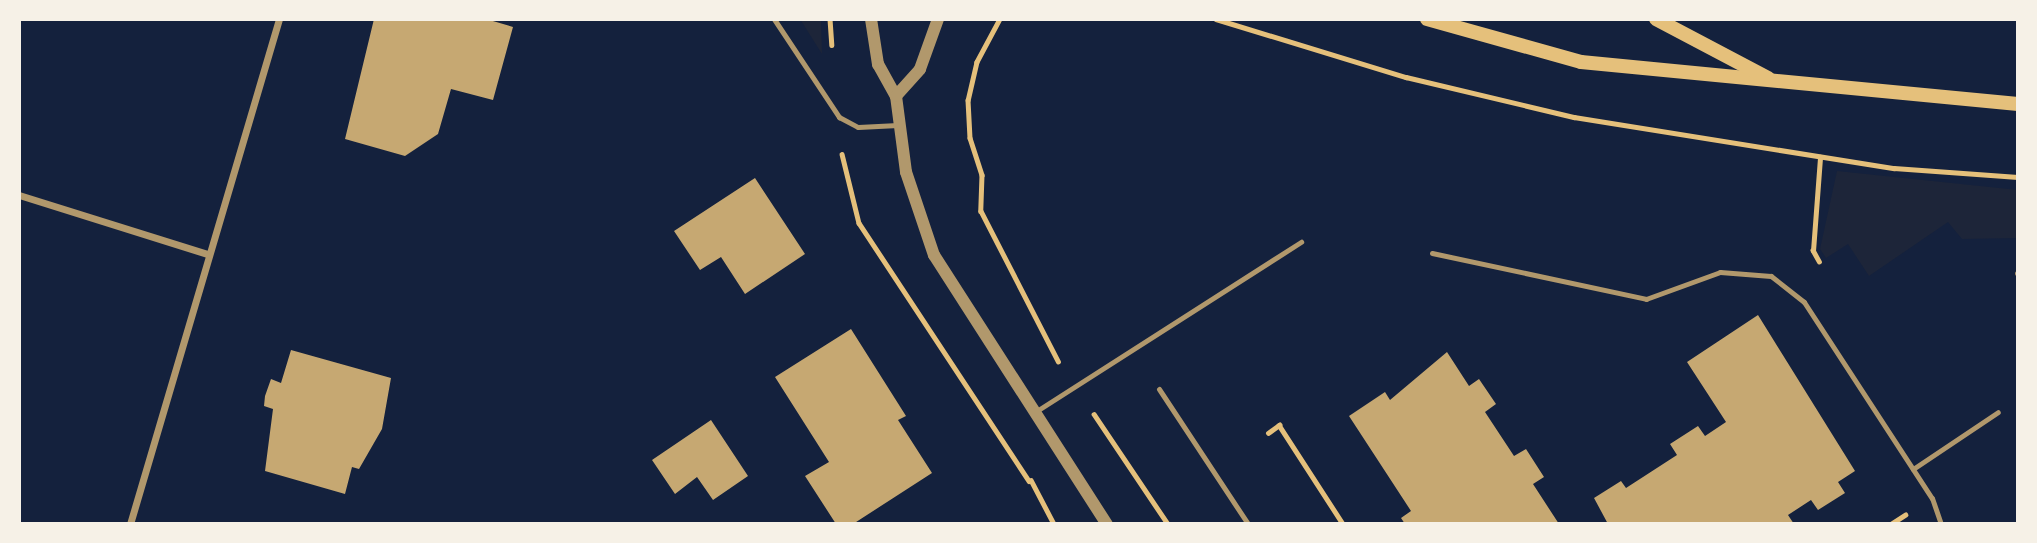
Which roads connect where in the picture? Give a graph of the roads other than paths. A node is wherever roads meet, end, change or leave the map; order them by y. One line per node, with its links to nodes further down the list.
1 (279, 19): 14 (street)
2 (774, 19): 10 (lane)
3 (872, 19): 8 (street)
4 (938, 19): 8 (street)
5 (1427, 19): 7 (main road)
6 (1656, 19): 7 (main road)
7 (1770, 79): 9 (main road)
8 (896, 96): 10 (street)
9 (2018, 104)
10 (898, 125): 17 (street)
11 (19, 195): 14 (street)
12 (1301, 242): 17 (lane)
13 (1432, 253): 18 (lane)
14 (207, 254): 19 (street)
15 (1159, 389): 21 (lane)
16 (1998, 412): 18 (lane)
17 (1033, 413): 20 (street)
18 (1913, 469): 22 (lane)
19 (130, 524)
20 (1107, 524)
21 (1248, 524)
22 (1941, 524)

